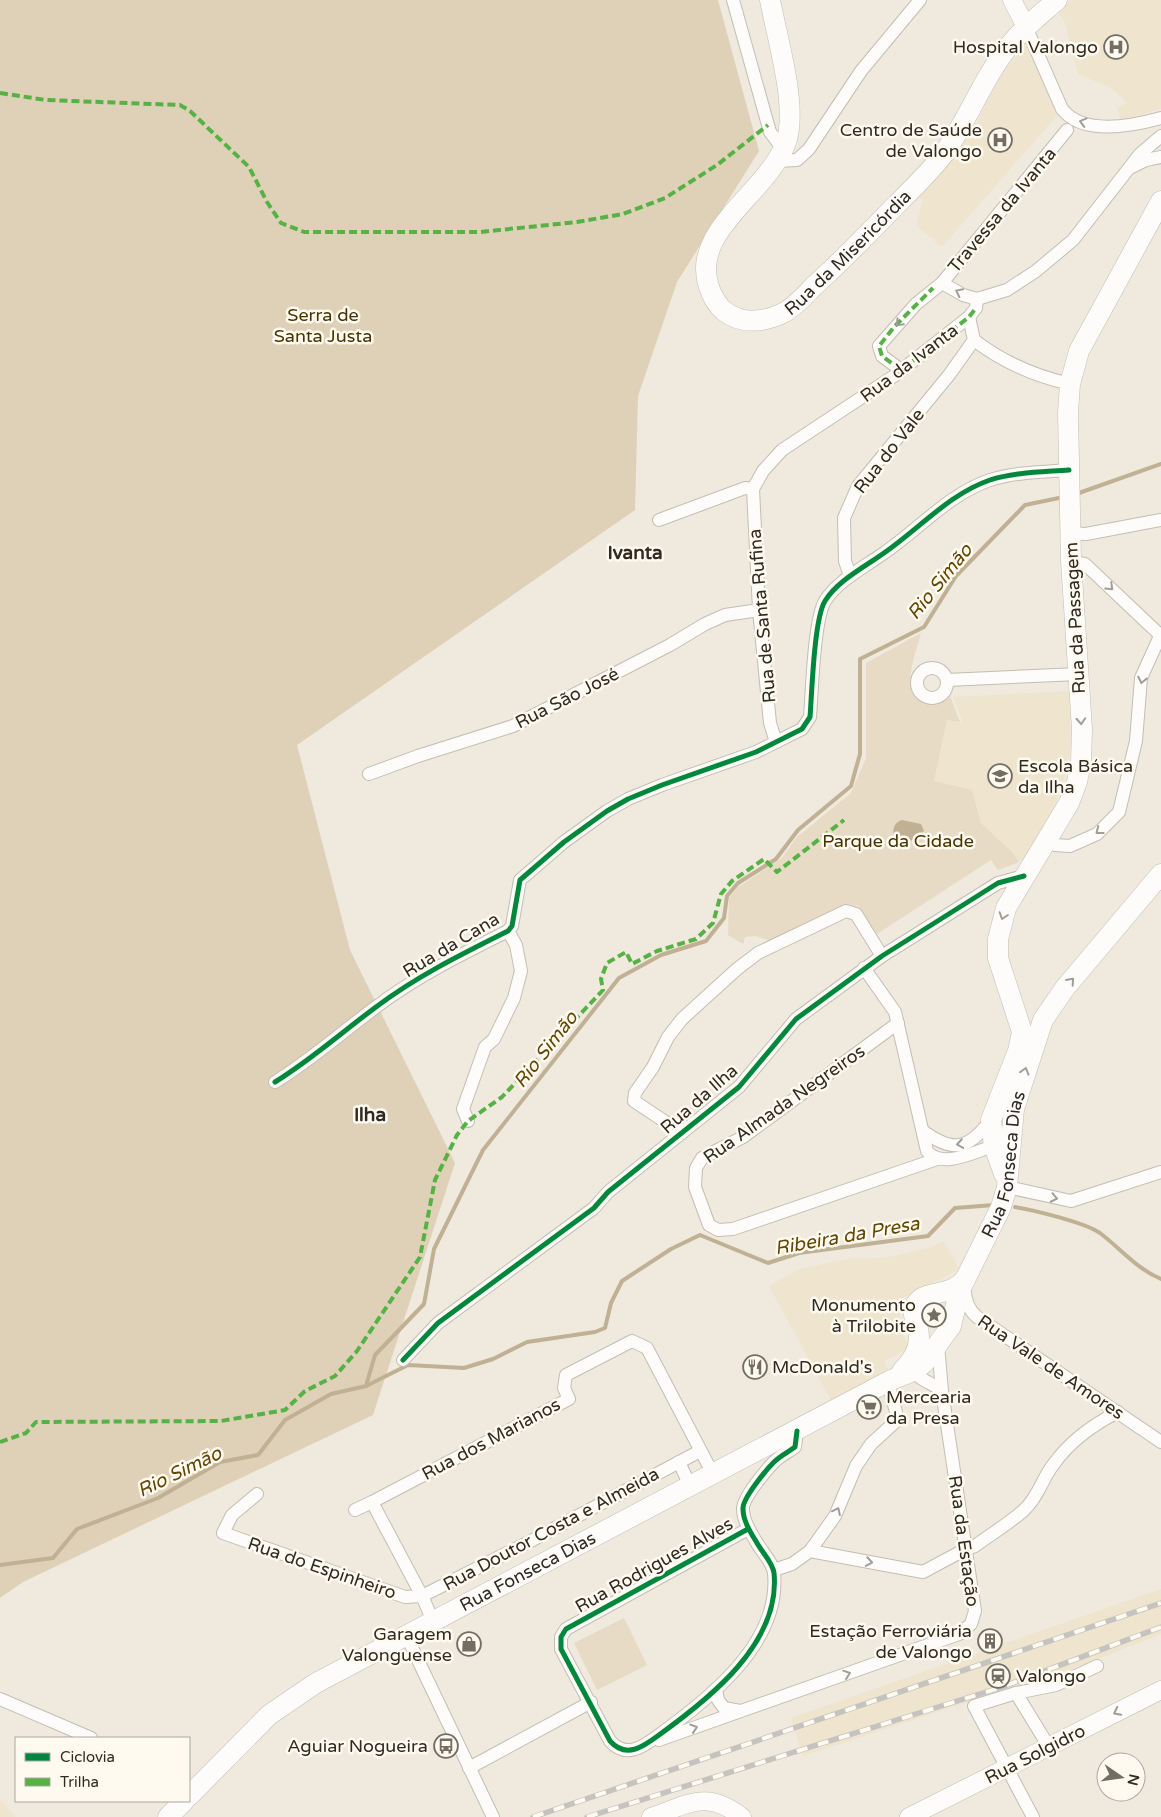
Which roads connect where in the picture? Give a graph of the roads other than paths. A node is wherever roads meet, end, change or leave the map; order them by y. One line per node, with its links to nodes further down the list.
1 (732, 0): 10 (street)
2 (770, 0): 10 (main road)
3 (920, 0): 10 (street)
4 (1012, 0): 6 (street)
5 (1057, 0): 6 (main road, Rua da Misericórdia)
6 (1026, 27): 7 (street, one-way to 6); 10 (main road, Rua da Misericórdia)
7 (1161, 118)
8 (1067, 130): 16 (street, Travessa da Ivanta)
9 (1160, 138): 14 (street)
10 (780, 155)
11 (1161, 157): 12 (street)
12 (1146, 160): 13 (street); 14 (street)
13 (1161, 166)
14 (1130, 168): 17 (street)
15 (1161, 201): 21 (main road, Rua da Passagem)
16 (942, 283): 17 (street, Travessa da Ivanta, one-way to 16); 20 (street, one-way to 20)
17 (977, 299): 18 (street, Rua da Ivanta)
18 (969, 317): 19 (street); 20 (street, Rua da Ivanta)
19 (974, 340): 21 (street); 28 (street, Rua do Vale)
20 (897, 373): 23 (street, Rua da Ivanta)
21 (1070, 384): 22 (main road, Rua da Passagem)
22 (1069, 470): 26 (main road, Rua da Passagem); 28 (street, Rua da Cana)
23 (753, 489): 24 (street); 29 (street, Rua de Santa Rufina)
24 (659, 520)
25 (1161, 520): 26 (street)
26 (1070, 533): 27 (main road, Rua da Passagem)
27 (1070, 560): 30 (street, one-way to 30); 31 (main road, Rua da Passagem)
28 (850, 576): 33 (street, Rua da Cana)
29 (759, 610): 33 (street, Rua de Santa Rufina); 34 (street, Rua São José)
30 (1161, 635): 35 (street, one-way to 35)
31 (1079, 674): 32 (street); 35 (main road, Rua da Passagem, one-way to 35)
32 (947, 680)
33 (776, 742): 38 (street, Rua da Cana)
34 (369, 774)
35 (1048, 841): 37 (main road, Rua da Passagem)
36 (1161, 874): 42 (main road, one-way to 36)
37 (1024, 876): 39 (street, Rua da Ilha); 42 (main road, Rua da Passagem, one-way to 42)
38 (508, 931): 43 (street, Rua da Cana); 46 (street)
39 (882, 956): 40 (street, Rua da Ilha); 48 (street)
40 (864, 968): 41 (street); 48 (street, Rua da Ilha)
41 (898, 1023): 47 (street); 50 (street, Rua Almada Negreiros)
42 (1031, 1036): 44 (main road, Rua Fonseca Dias, one-way to 42); 45 (main road)
43 (275, 1082)
44 (1014, 1109): 49 (main road); 52 (main road, Rua Fonseca Dias)
45 (991, 1120): 47 (street, one-way to 47); 49 (main road)
46 (468, 1121)
47 (923, 1131): 50 (street)
48 (682, 1133): 56 (street, Rua da Ilha)
49 (994, 1146): 50 (street); 52 (main road)
50 (937, 1159)
51 (1161, 1172): 52 (street, one-way to 51)
52 (1007, 1187): 53 (main road, Rua Fonseca Dias)
53 (966, 1277): 54 (street, Rua Vale de Amores); 54 (main road, Rua Fonseca Dias)
54 (954, 1316): 55 (main road, Rua Fonseca Dias); 55 (main road, Rua Fonseca Dias); 57 (street, Rua da Estação); 58 (main road, Rua Fonseca Dias); 60 (street, Rua Vale de Amores)
55 (918, 1332): 58 (main road, Rua Fonseca Dias)
56 (403, 1360)
57 (940, 1372): 58 (street); 59 (street, Rua da Estação)
58 (908, 1378): 59 (street); 61 (main road, Rua Fonseca Dias); 72 (street, one-way to 58)
59 (942, 1391): 71 (street, Rua da Estação)
60 (1118, 1412): 62 (street, Rua Vale de Amores); 71 (street)
61 (797, 1431): 65 (main road, Rua Fonseca Dias); 70 (street)
62 (1161, 1442)
63 (700, 1451): 64 (street, Rua Doutor Costa e Almeida); 65 (street, Rua dos Marianos); 68 (street, Rua dos Marianos)
64 (678, 1462): 66 (street, Rua Doutor Costa e Almeida); 74 (street, Rua Doutor Costa e Almeida)
65 (712, 1474): 66 (main road, Rua Fonseca Dias)
66 (690, 1486): 75 (main road, Rua Fonseca Dias)
67 (257, 1494): 74 (street, Rua do Espinheiro)
68 (372, 1502): 69 (street, Rua dos Marianos); 74 (street)
69 (355, 1510)
70 (748, 1529): 73 (street); 82 (street, Rua Rodrigues Alves)
71 (966, 1548): 72 (street, one-way to 71); 83 (street, Rua da Estação, one-way to 71)
72 (810, 1551): 73 (street)
73 (774, 1570): 78 (street)
74 (422, 1596): 75 (street)
75 (433, 1621): 76 (main road, Rua Fonseca Dias)
76 (406, 1635): 87 (street); 89 (main road, Rua Fonseca Dias)
77 (1097, 1666): 80 (street)
78 (716, 1690): 83 (street); 85 (street)
79 (1161, 1690): 86 (street, Rua Solgidro, one-way to 86)
80 (1016, 1693): 86 (street); 88 (street)
81 (0, 1699): 84 (street)
82 (591, 1702): 85 (street, Rua Rodrigues Alves); 87 (street)
83 (740, 1711): 85 (street, Rua da Estação, one-way to 83)
84 (89, 1737)
85 (647, 1744)
86 (1048, 1746): 88 (street, Rua Solgidro)
87 (469, 1768): 92 (street)
88 (1007, 1768): 95 (street, Rua Solgidro); 96 (street)
89 (192, 1788)
90 (183, 1802): 91 (main road)
91 (168, 1817)
92 (493, 1817)
93 (652, 1817): 94 (street)
94 (742, 1817)
95 (909, 1817)
96 (1033, 1817)

